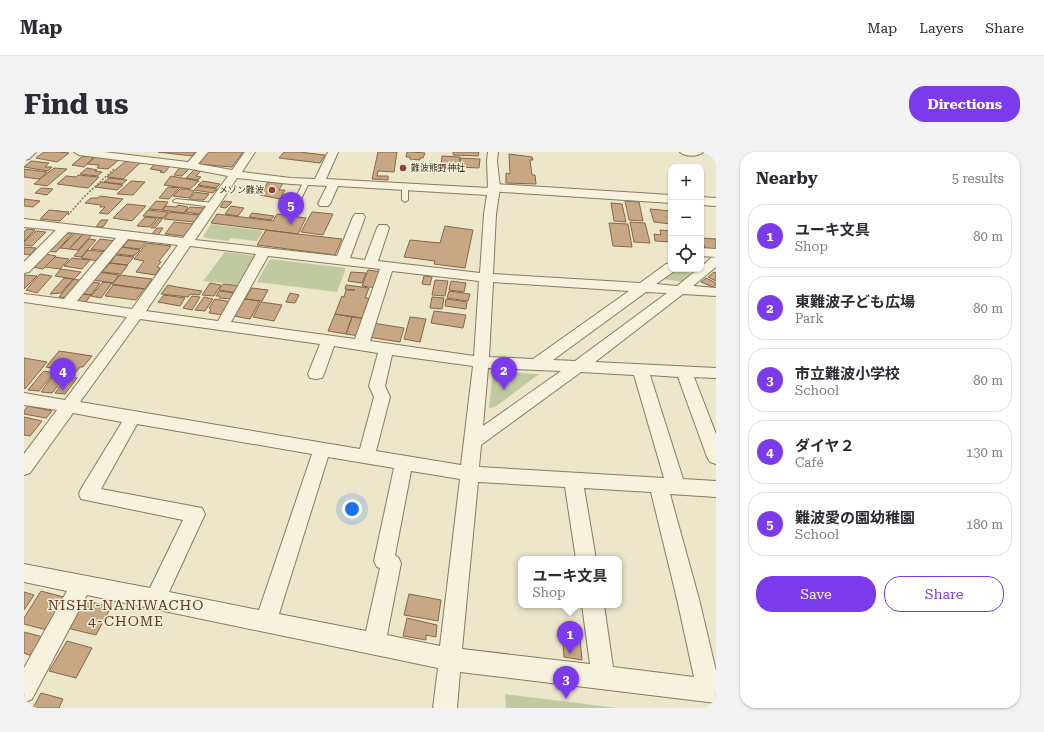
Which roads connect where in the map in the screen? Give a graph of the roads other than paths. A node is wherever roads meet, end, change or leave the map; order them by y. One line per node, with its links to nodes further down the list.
1 (29, 152): 9 (street)
2 (79, 152): 10 (street)
3 (203, 152): 10 (street)
4 (250, 152): 11 (street)
5 (333, 152): 13 (street)
6 (493, 152): 16 (street)
7 (685, 152): 8 (street)
8 (698, 152)
9 (24, 156)
10 (191, 166): 11 (street)
11 (235, 174): 12 (street); 24 (street)
12 (307, 181): 13 (street); 20 (lane)
13 (318, 182): 14 (street)
14 (334, 182): 15 (street); 23 (street)
15 (405, 186): 16 (street); 18 (lane)
16 (494, 190): 17 (street); 40 (street)
17 (668, 199)
18 (405, 200)
19 (176, 201): 24 (lane)
20 (297, 201)
21 (704, 201): 22 (street)
22 (716, 202)
23 (324, 204)
24 (213, 205): 30 (street)
25 (359, 218): 34 (street)
26 (24, 223): 27 (street)
27 (61, 227): 29 (street); 38 (street)
28 (383, 228): 36 (street)
29 (125, 235): 30 (street); 45 (street)
30 (187, 243): 31 (street); 46 (street)
31 (264, 252): 34 (street); 47 (street)
32 (704, 252): 33 (street)
33 (716, 253)
34 (342, 261): 36 (street)
35 (716, 261): 42 (street)
36 (370, 265): 37 (street)
37 (387, 267): 40 (street); 49 (street)
38 (24, 269)
39 (668, 269): 41 (street)
40 (486, 278): 41 (street); 51 (street)
41 (644, 288): 42 (street); 52 (street)
42 (680, 290): 43 (street); 53 (street)
43 (716, 292)
44 (24, 298): 45 (street)
45 (67, 304): 46 (street)
46 (136, 314): 47 (street); 59 (street)
47 (222, 326): 48 (street)
48 (329, 341): 49 (street); 57 (street)
49 (361, 345): 50 (street)
50 (386, 349): 51 (street); 63 (street)
51 (481, 362): 52 (street); 61 (street)
52 (537, 364): 53 (street)
53 (578, 366): 54 (street); 61 (street)
54 (640, 369): 55 (street); 69 (street)
55 (684, 371): 56 (street); 64 (street)
56 (716, 373)
57 (316, 374)
58 (24, 399): 59 (street)
59 (69, 407): 60 (street); 66 (street)
60 (134, 418): 62 (street); 74 (street)
61 (473, 442): 67 (street)
62 (322, 449): 63 (street); 76 (street)
63 (366, 457): 65 (street)
64 (716, 457)
65 (404, 463): 67 (street); 77 (street)
66 (24, 468)
67 (470, 474): 68 (street); 78 (street)
68 (573, 480): 69 (street); 71 (street)
69 (667, 486): 70 (street); 80 (street)
70 (716, 489)
71 (586, 556)
72 (24, 573): 73 (street)
73 (82, 585): 74 (street); 81 (street)
74 (155, 600): 76 (street)
75 (593, 608): 79 (street)
76 (266, 622): 77 (street)
77 (374, 644): 78 (street)
78 (450, 660): 79 (street); 82 (street)
79 (603, 677): 80 (street)
80 (713, 691)
81 (24, 692)
82 (445, 708)

